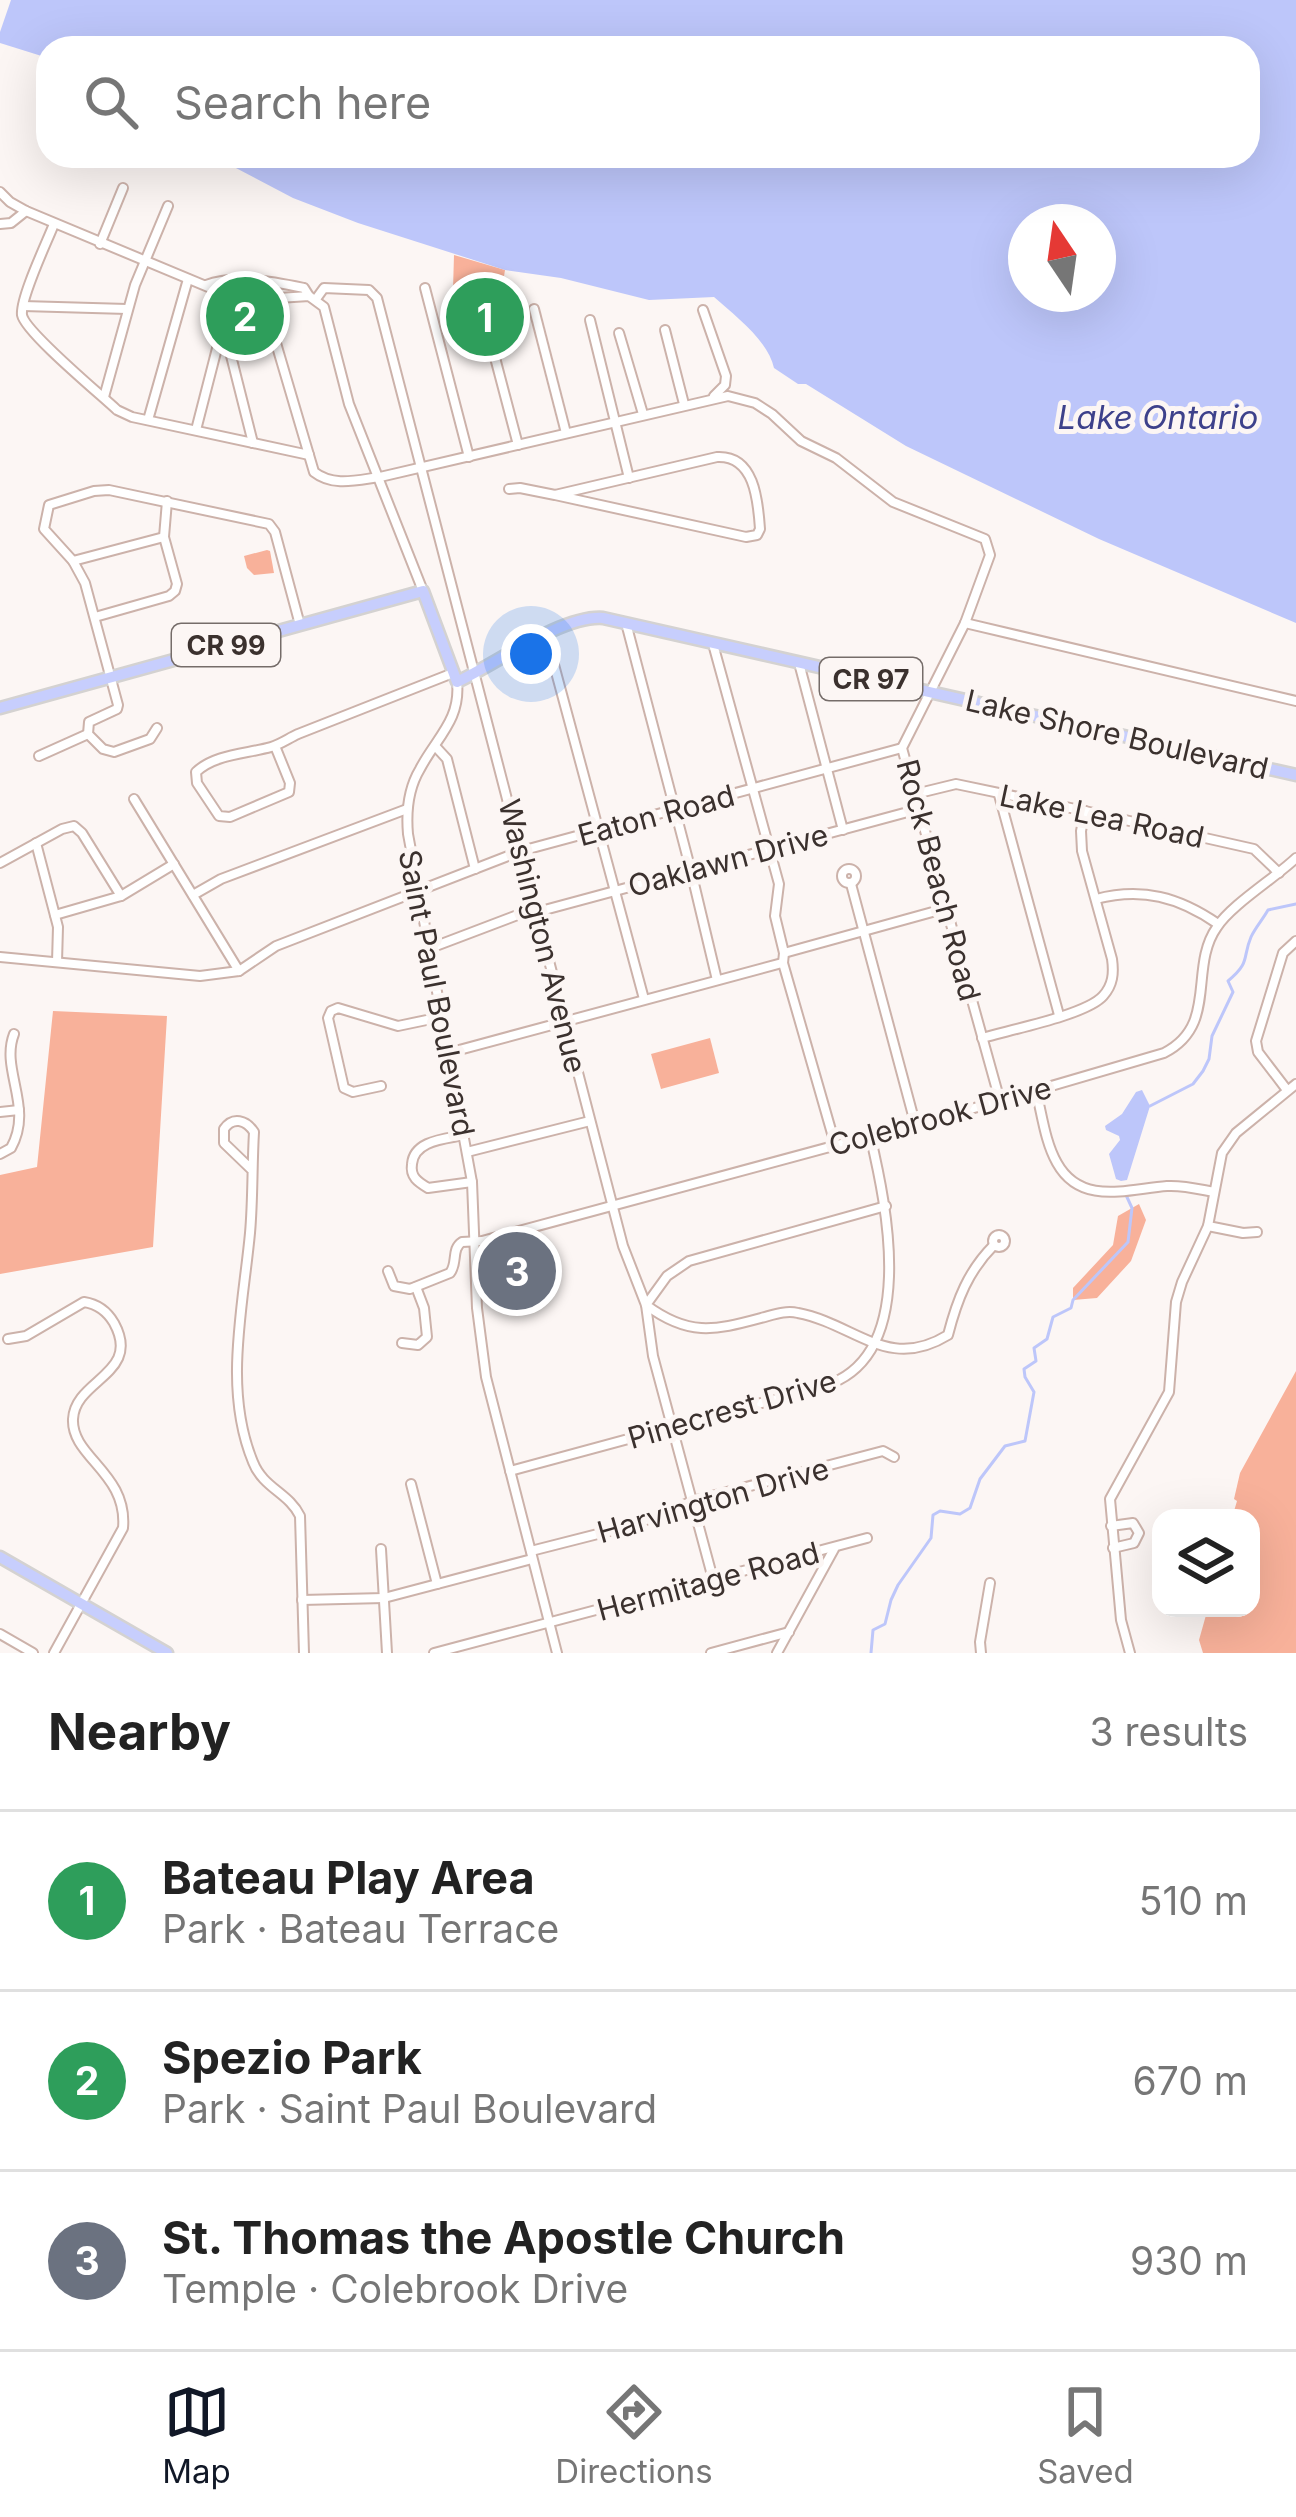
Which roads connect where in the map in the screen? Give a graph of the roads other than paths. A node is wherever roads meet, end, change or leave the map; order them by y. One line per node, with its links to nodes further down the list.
1 (123, 188): 7 (street)
2 (0, 192): 4 (street)
3 (168, 206): 8 (street)
4 (26, 211): 5 (street); 6 (street)
5 (54, 223): 7 (street); 14 (street)
6 (0, 224)
7 (100, 244): 8 (street)
8 (144, 261): 9 (street); 16 (street)
9 (188, 279): 10 (street); 27 (street)
10 (209, 287): 12 (street); 13 (street); 19 (street)
11 (424, 289): 34 (street)
12 (312, 297): 13 (street); 35 (street, Washington Avenue); 36 (street)
13 (263, 298): 33 (street)
14 (22, 306): 16 (street); 23 (street)
15 (534, 309): 30 (street)
16 (127, 310): 23 (street)
17 (703, 310): 24 (street)
18 (590, 320): 28 (street)
19 (223, 325): 29 (street); 31 (street)
20 (665, 330): 25 (street)
21 (620, 333): 26 (street)
22 (493, 350): 32 (street)
23 (104, 397): 27 (street)
24 (714, 397): 25 (street, Rock Beach Road); 46 (street, Rock Beach Road)
25 (684, 404): 26 (street, Rock Beach Road)
26 (643, 414): 28 (street, Rock Beach Road)
27 (148, 420): 29 (street)
28 (615, 421): 30 (street, Rock Beach Road); 37 (street)
29 (196, 430): 31 (street)
30 (566, 433): 32 (street, Rock Beach Road)
31 (253, 443): 33 (street)
32 (518, 445): 34 (street, Rock Beach Road)
33 (309, 455): 36 (street, Rock Beach Road)
34 (469, 457): 35 (street, Rock Beach Road)
35 (420, 469): 36 (street, Rock Beach Road); 51 (street, Washington Avenue)
36 (380, 477): 43 (street)
37 (629, 478): 39 (street); 39 (street)
38 (509, 490): 39 (street)
39 (555, 495)
40 (167, 501): 41 (street); 42 (street); 47 (street)
41 (164, 536): 42 (street); 44 (street)
42 (73, 561): 44 (street)
43 (423, 591): 47 (main road, CR 99); 53 (main road)
44 (95, 616): 52 (street)
45 (626, 623): 48 (main road, Lake Shore Boulevard / CR 97); 49 (main road, Lake Shore Boulevard / CR 97); 70 (street)
46 (965, 623): 54 (street, Rock Beach Road); 55 (street)
47 (300, 625): 52 (main road, CR 99)
48 (546, 634): 51 (main road, Lake Shore Boulevard / CR 97); 73 (street)
49 (712, 644): 50 (main road, Lake Shore Boulevard / CR 97); 65 (street)
50 (799, 663): 54 (main road, Lake Shore Boulevard / CR 97); 63 (street)
51 (475, 674): 53 (main road, Lake Shore Boulevard / CR 97); 77 (street, Washington Avenue)
52 (110, 676): 56 (main road, CR 99); 58 (street)
53 (456, 677): 59 (street, Lake Shore Boulevard); 60 (street, Saint Paul Boulevard)
54 (931, 692): 61 (street, Rock Beach Road); 64 (main road, Lake Shore Boulevard / CR 97)
55 (1296, 701)
56 (0, 708)
57 (157, 728): 58 (street)
58 (88, 734): 62 (street)
59 (275, 746): 59 (street, Lake Shore Boulevard)
60 (435, 746): 69 (street, Saint Paul Boulevard); 81 (street)
61 (902, 748): 63 (street, Eaton Road); 66 (street, Rock Beach Road)
62 (39, 756)
63 (827, 768): 65 (street, Eaton Road); 74 (street)
64 (1296, 775)
65 (752, 789): 70 (street, Eaton Road); 76 (street)
66 (915, 794): 67 (street, Lake Lea Road); 71 (street, Rock Beach Road)
67 (999, 795): 72 (street, Lake Lea Road); 103 (street)
68 (134, 799): 80 (street)
69 (407, 809): 86 (street, Saint Paul Boulevard); 87 (street)
70 (675, 809): 73 (street, Eaton Road); 82 (street)
71 (920, 809): 74 (street, Oaklawn Drive); 90 (street, Rock Beach Road)
72 (1085, 811): 83 (street, Lake Lea Road); 89 (street)
73 (599, 830): 77 (street, Eaton Road); 85 (street)
74 (844, 830): 76 (street, Oaklawn Drive)
75 (36, 843): 79 (street); 88 (street); 92 (street)
76 (768, 850): 82 (street, Oaklawn Drive); 98 (street)
77 (521, 851): 81 (street, Eaton Road); 91 (street, Washington Avenue)
78 (1296, 858): 83 (street)
79 (0, 862)
80 (173, 864): 87 (street); 88 (street)
81 (476, 869): 86 (street, Eaton Road)
82 (692, 871): 85 (street, Oaklawn Drive); 101 (street)
83 (1279, 873): 93 (street)
84 (851, 884): 94 (street)
85 (615, 890): 91 (street, Oaklawn Drive); 102 (street)
86 (417, 892): 96 (street, Saint Paul Boulevard); 100 (street, Eaton Road)
87 (193, 895): 100 (street)
88 (121, 896): 92 (street)
89 (1096, 898): 93 (street); 103 (street)
90 (947, 908): 94 (street); 107 (street, Rock Beach Road)
91 (536, 910): 96 (street, Oaklawn Drive); 105 (street, Washington Avenue)
92 (55, 915): 99 (street)
93 (1218, 924): 111 (street, Colebrook Drive)
94 (864, 932): 98 (street); 116 (street)
95 (1296, 941): 110 (street)
96 (428, 949): 104 (street, Saint Paul Boulevard)
97 (0, 957): 99 (street, Eaton Road)
98 (783, 958): 101 (street); 119 (street)
99 (57, 962): 100 (street, Eaton Road)
100 (239, 971)
101 (717, 980): 102 (street)
102 (644, 999): 105 (street)
103 (1059, 1016): 107 (street)
104 (441, 1017): 108 (street, Saint Paul Boulevard); 109 (street)
105 (564, 1020): 108 (street); 115 (street, Washington Avenue)
106 (14, 1034): 113 (street)
107 (982, 1037): 112 (street, Rock Beach Road)
108 (448, 1053): 117 (street, Saint Paul Boulevard)
109 (380, 1086)
110 (1292, 1087): 124 (street)
111 (1036, 1091): 112 (street, Colebrook Drive); 124 (street)
112 (1000, 1101): 116 (street, Colebrook Drive)
113 (19, 1110): 114 (street); 121 (street)
114 (0, 1112)
115 (590, 1121): 120 (street); 125 (street, Washington Avenue)
116 (915, 1123): 118 (street, Colebrook Drive)
117 (464, 1135): 120 (street, Saint Paul Boulevard); 123 (street)
118 (870, 1136): 119 (street, Colebrook Drive); 126 (street)
119 (835, 1144): 125 (street, Colebrook Drive)
120 (467, 1152): 123 (street, Saint Paul Boulevard)
121 (0, 1154)
122 (251, 1169): 122 (street); 155 (street)
123 (472, 1182): 129 (street, Saint Paul Boulevard)
124 (1214, 1192): 127 (street)
125 (612, 1205): 129 (street, Colebrook Drive); 133 (street, Washington Avenue)
126 (886, 1207): 133 (street); 136 (street)
127 (1208, 1226): 128 (street); 142 (street)
128 (1257, 1232)
129 (475, 1241): 132 (street); 139 (street, Saint Paul Boulevard)
130 (994, 1245): 136 (street)
131 (388, 1271): 132 (street)
132 (416, 1288): 135 (street)
133 (646, 1305): 136 (street); 137 (street, Washington Avenue)
134 (8, 1339): 156 (street)
135 (402, 1343)
136 (874, 1343): 137 (street, Pinecrest Drive)
137 (672, 1427): 139 (street, Pinecrest Drive); 141 (street, Washington Avenue)
138 (894, 1457): 141 (street, Harvington Drive)
139 (510, 1471): 148 (street, Saint Paul Boulevard)
140 (411, 1484): 153 (street)
141 (692, 1502): 148 (street, Harvington Drive); 151 (street, Washington Avenue)
142 (1111, 1526): 146 (street); 146 (street)
143 (868, 1538): 144 (street, Hermitage Road)
144 (835, 1546): 147 (street, Hermitage Road); 150 (street)
145 (381, 1549): 154 (street)
146 (1113, 1549): 171 (street)
147 (812, 1553): 150 (street); 151 (street, Hermitage Road)
148 (532, 1555): 153 (street, Harvington Drive); 157 (street, Saint Paul Boulevard)
149 (0, 1556): 156 (main road)
150 (822, 1570): 158 (street)
151 (713, 1580): 157 (street, Hermitage Road)
152 (990, 1583): 170 (street)
153 (437, 1584): 154 (street, Harvington Drive)
154 (384, 1598): 155 (street, Harvington Drive); 165 (street)
155 (302, 1600): 164 (street)
156 (82, 1604): 162 (street); 163 (main road)
157 (549, 1624): 166 (street, Hermitage Road); 167 (street, Saint Paul Boulevard)
158 (789, 1632): 160 (street); 169 (street)
159 (0, 1634): 161 (street)
160 (764, 1639): 168 (street); 169 (street)
161 (33, 1653)
162 (54, 1653)
163 (167, 1653)
164 (304, 1653)
165 (387, 1653)
166 (434, 1653)
167 (556, 1653)
168 (711, 1653)
169 (776, 1653)
170 (981, 1653)
171 (1130, 1653)

